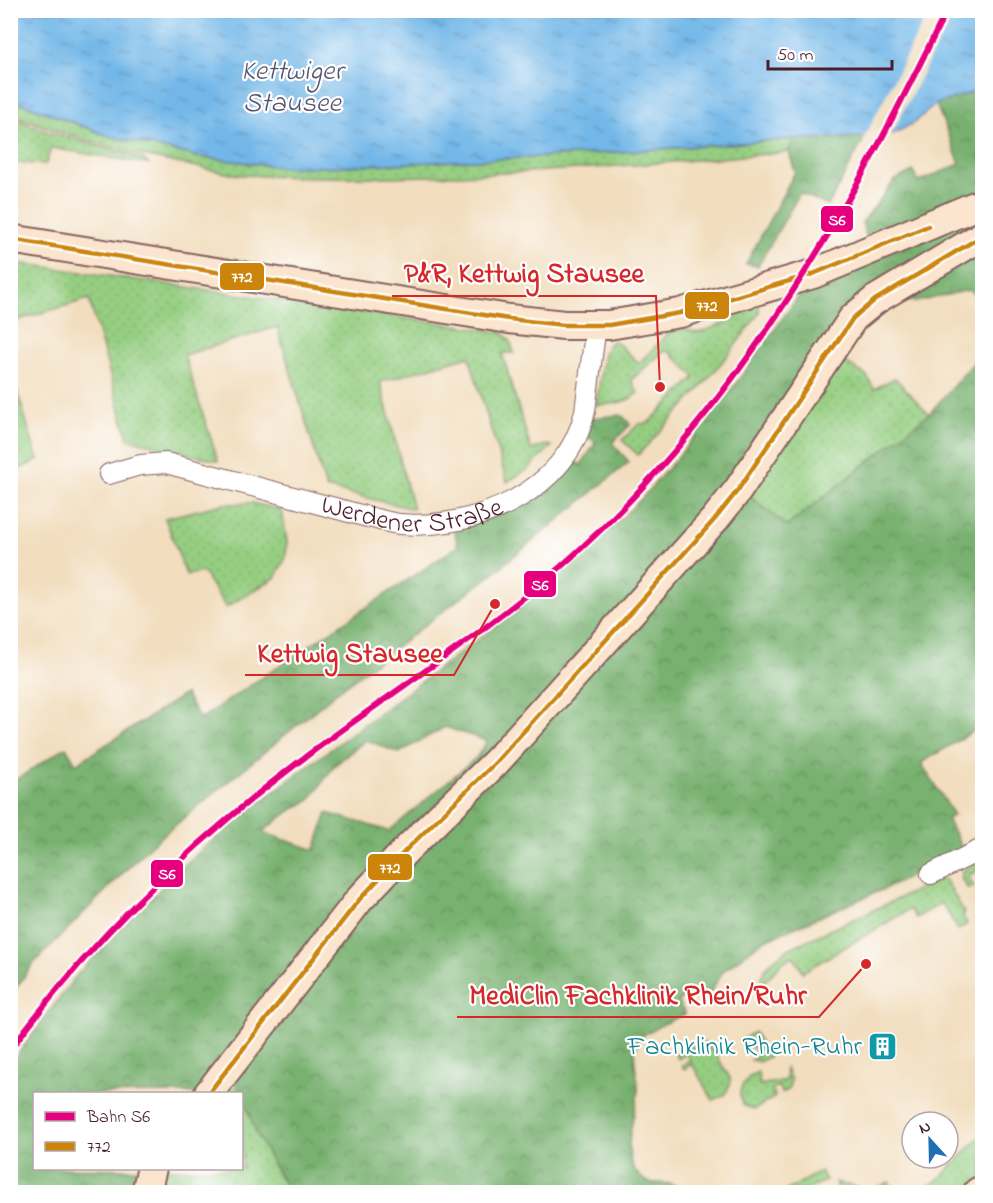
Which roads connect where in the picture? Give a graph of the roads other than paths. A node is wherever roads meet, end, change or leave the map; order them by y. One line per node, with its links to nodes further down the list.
1 (982, 203): 4 (main road)
2 (982, 236): 8 (main road)
3 (10, 239): 4 (main road)
4 (596, 325): 5 (street, Werdener Straße)
5 (109, 474)
6 (982, 849): 7 (street)
7 (931, 874)
8 (210, 1092)
9 (152, 1170): 11 (main road)
10 (982, 1190): 12 (main road)
11 (146, 1192)
12 (978, 1192)

